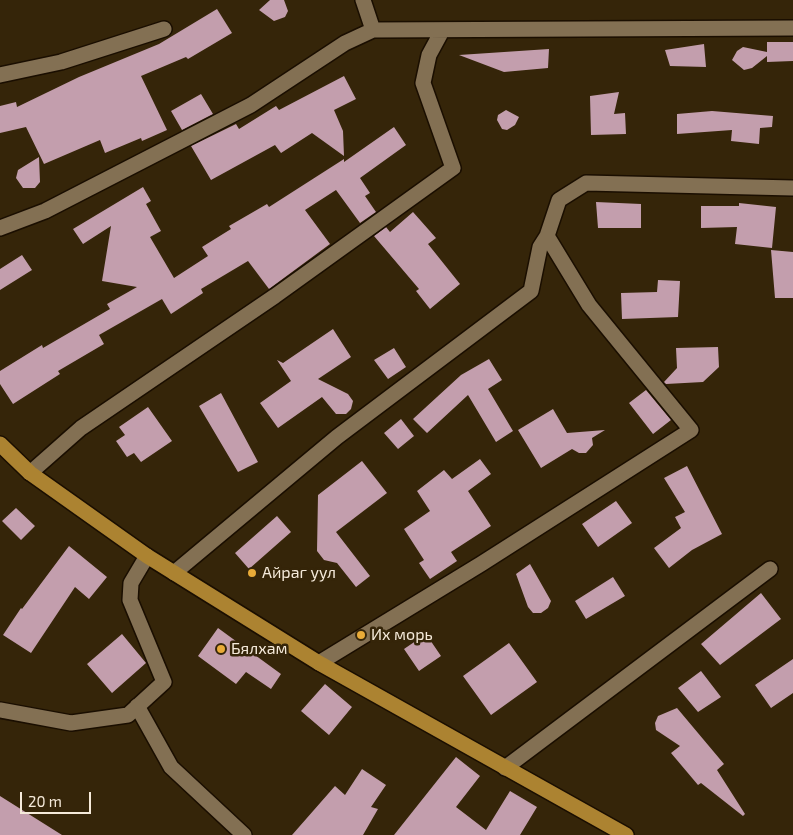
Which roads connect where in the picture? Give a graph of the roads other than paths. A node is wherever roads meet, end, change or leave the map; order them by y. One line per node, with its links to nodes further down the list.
1 (363, 0): 4 (street)
2 (793, 28): 5 (street)
3 (164, 29): 6 (street)
4 (373, 30): 5 (street); 8 (street)
5 (442, 31): 11 (street)
6 (0, 75)
7 (793, 188): 9 (street)
8 (0, 228)
9 (547, 236): 14 (street); 15 (street)
10 (0, 444): 11 (main road)
11 (30, 473): 12 (main road)
12 (147, 556): 14 (main road); 16 (street)
13 (770, 569): 18 (street)
14 (174, 573): 15 (main road)
15 (319, 663): 18 (main road)
16 (137, 706): 17 (street); 19 (street)
17 (0, 710)
18 (504, 768): 20 (main road)
19 (244, 835)
20 (626, 835)

